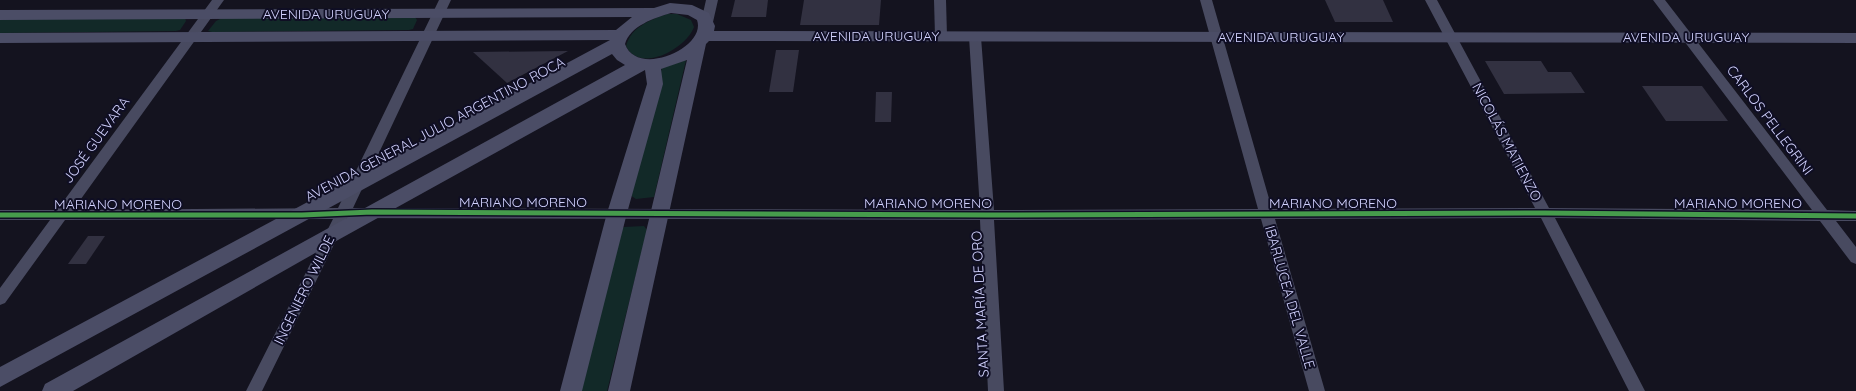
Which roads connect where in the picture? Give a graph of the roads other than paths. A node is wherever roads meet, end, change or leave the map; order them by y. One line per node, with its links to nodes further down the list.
1 (218, 0): 10 (street, JOSÉ GUEVARA)
2 (712, 0): 12 (street)
3 (940, 0): 14 (street)
4 (1206, 0): 17 (street, IBARLUCEA DEL VALLE)
5 (1431, 0): 18 (street, NICOLÁS MATIENZO)
6 (1659, 0): 19 (street, CARLOS PELLEGRINI)
7 (671, 4): 9 (street); 12 (street)
8 (442, 7): 9 (street, AVENIDA URUGUAY); 10 (street, AVENIDA URUGUAY); 13 (street, INGENIERO WILDE)
9 (652, 12): 22 (street)
10 (206, 15): 11 (street, AVENIDA URUGUAY); 15 (street, JOSÉ GUEVARA)
11 (0, 16)
12 (704, 34): 14 (street, AVENIDA URUGUAY); 23 (street); 28 (street)
13 (428, 36): 15 (street, AVENIDA URUGUAY); 22 (street, AVENIDA URUGUAY); 24 (street, INGENIERO WILDE)
14 (941, 36): 16 (street, AVENIDA URUGUAY)
15 (190, 37): 20 (street, AVENIDA URUGUAY); 32 (street, JOSÉ GUEVARA)
16 (975, 37): 17 (street, AVENIDA URUGUAY); 33 (street, SANTA MARÍA DE ORO)
17 (1217, 37): 18 (street, AVENIDA URUGUAY); 34 (street, IBARLUCEA DEL VALLE)
18 (1450, 37): 19 (street, AVENIDA URUGUAY); 30 (street, NICOLÁS MATIENZO)
19 (1688, 37): 21 (street, AVENIDA URUGUAY); 35 (street, CARLOS PELLEGRINI)
20 (0, 38)
21 (1856, 38)
22 (619, 39): 23 (street); 24 (street, AVENIDA GENERAL JULIO ARGENTINO ROCA)
23 (646, 65): 25 (street); 27 (street)
24 (357, 185): 26 (street, INGENIERO WILDE); 29 (street, AVENIDA GENERAL JULIO ARGENTINO ROCA)
25 (372, 212): 26 (street, MARIANO MORENO); 27 (street, MARIANO MORENO); 37 (street)
26 (342, 213): 29 (street, MARIANO MORENO); 37 (street, INGENIERO WILDE)
27 (617, 213): 28 (street, MARIANO MORENO); 43 (street)
28 (660, 213): 33 (street, MARIANO MORENO); 44 (street)
29 (302, 214): 32 (street, MARIANO MORENO); 40 (street, AVENIDA GENERAL JULIO ARGENTINO ROCA)
30 (1545, 214): 34 (street, MARIANO MORENO); 35 (street, MARIANO MORENO); 47 (street, NICOLÁS MATIENZO)
31 (0, 215): 32 (street, MARIANO MORENO)
32 (62, 215): 39 (street, JOSÉ GUEVARA)
33 (987, 215): 34 (street, MARIANO MORENO); 45 (street, SANTA MARÍA DE ORO)
34 (1267, 215): 46 (street, IBARLUCEA DEL VALLE)
35 (1823, 215): 36 (street, MARIANO MORENO); 38 (street, CARLOS PELLEGRINI)
36 (1856, 216)
37 (331, 235): 41 (street); 42 (street, INGENIERO WILDE)
38 (1856, 258)
39 (0, 299)
40 (0, 378)
41 (53, 391)
42 (254, 391)
43 (571, 391)
44 (619, 391)
45 (996, 391)
46 (1317, 391)
47 (1637, 391)

